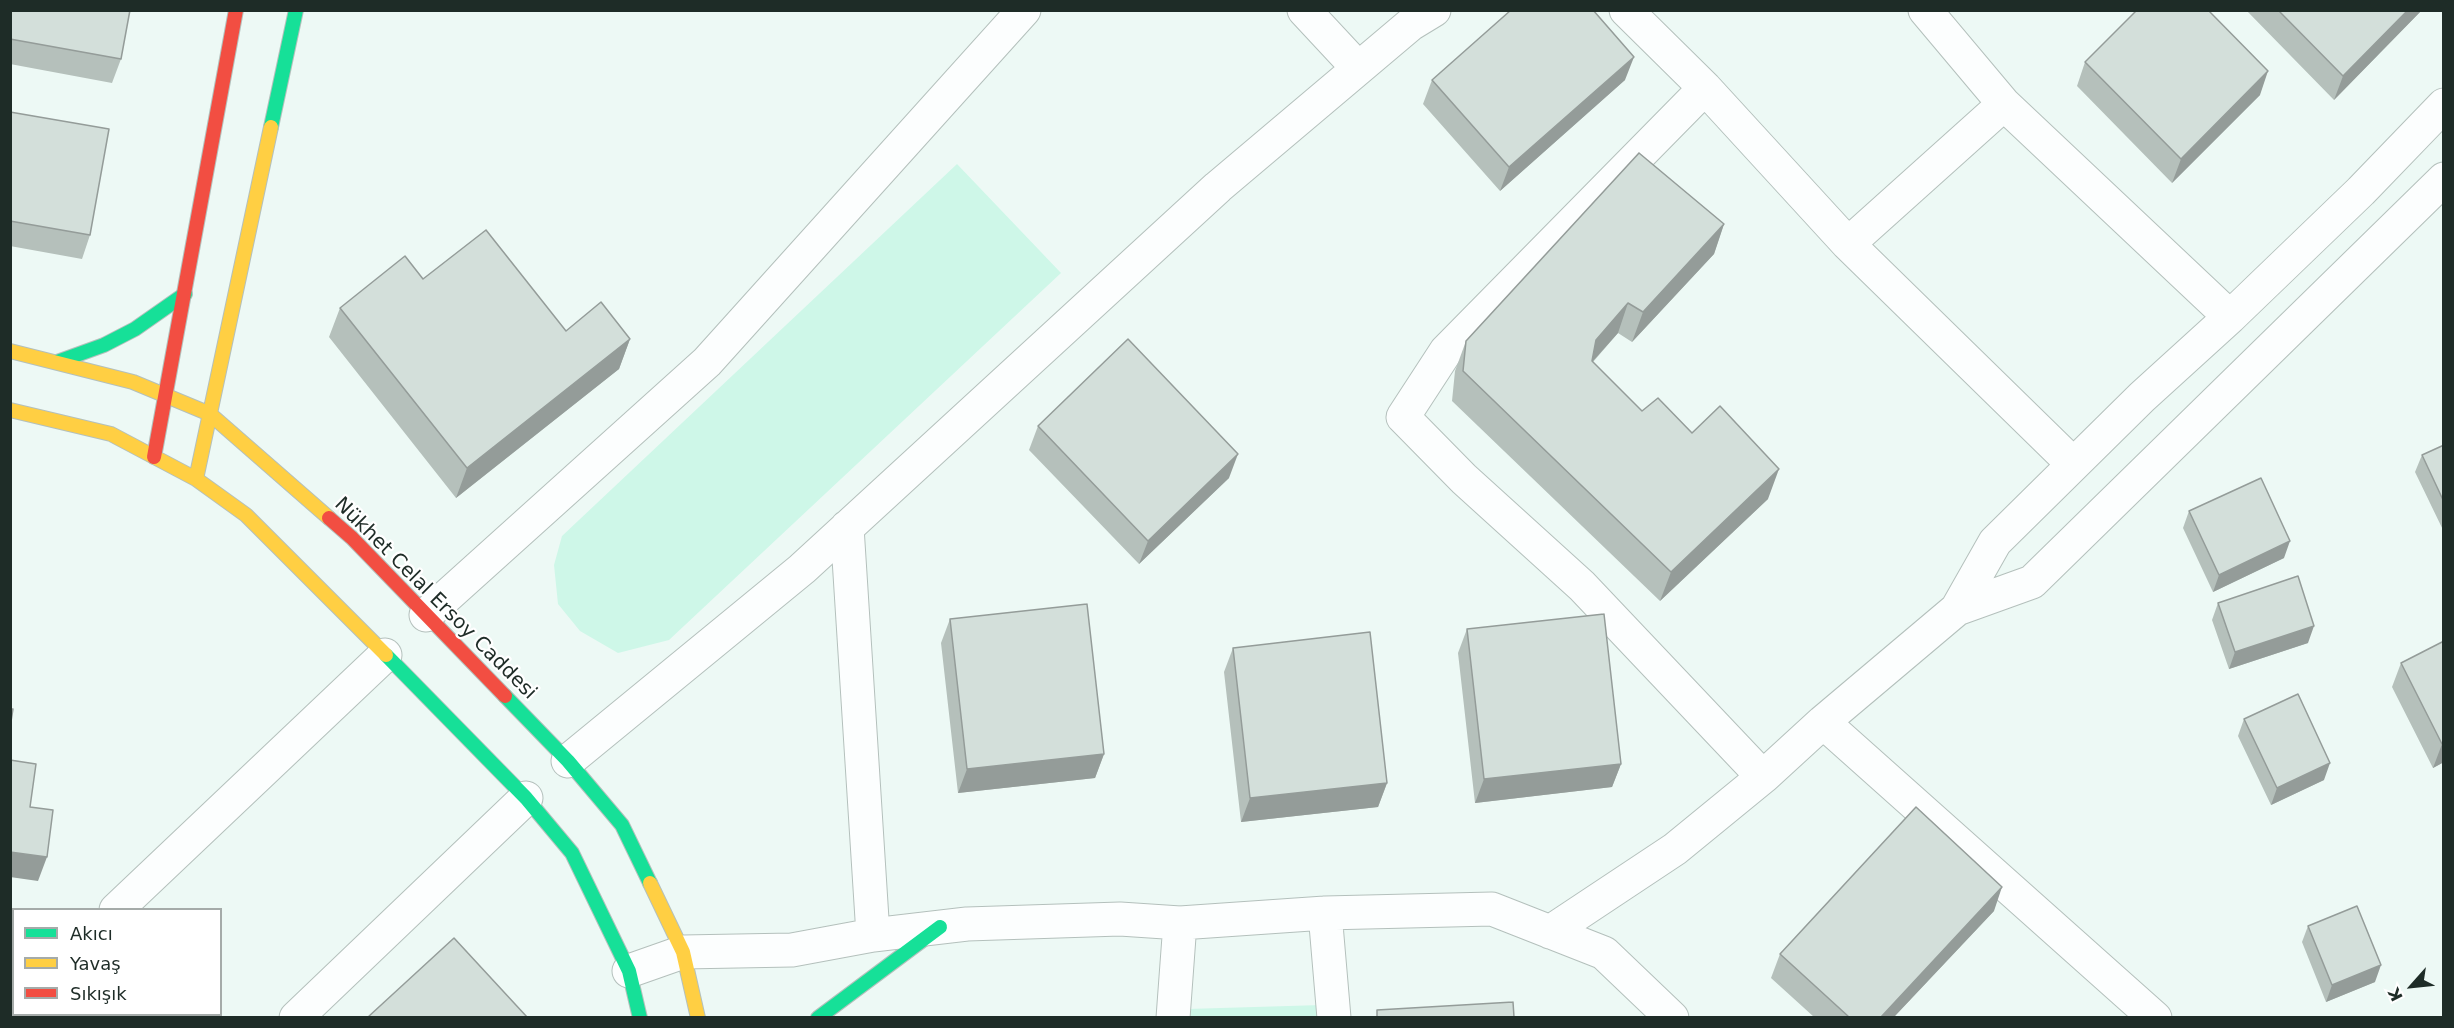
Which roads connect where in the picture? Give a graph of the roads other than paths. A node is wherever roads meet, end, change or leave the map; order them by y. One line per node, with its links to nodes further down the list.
1 (236, 10): 14 (main road)
2 (296, 10): 20 (main road)
3 (1023, 10): 26 (street)
4 (1304, 10): 8 (street)
5 (1434, 10): 8 (street)
6 (1626, 10): 9 (street)
7 (1925, 10): 10 (street)
8 (1358, 68): 24 (street)
9 (1705, 88): 13 (street); 30 (street)
10 (2004, 104): 13 (street); 15 (street)
11 (2444, 105): 15 (street)
12 (2444, 179): 25 (street)
13 (1848, 244): 22 (street)
14 (185, 294): 17 (main road); 18 (main road)
15 (2230, 317): 22 (street)
16 (10, 351): 17 (main road, Nükhet Celal Ersoy Caddesi)
17 (57, 362): 18 (main road, Nükhet Celal Ersoy Caddesi)
18 (164, 394): 20 (main road, Nükhet Celal Ersoy Caddesi); 21 (main road)
19 (10, 410): 21 (main road)
20 (210, 414): 23 (main road); 26 (main road, Nükhet Celal Ersoy Caddesi)
21 (153, 457): 23 (main road)
22 (2073, 464): 25 (street)
23 (196, 479): 27 (main road)
24 (848, 527): 29 (street); 37 (street)
25 (1957, 609): 28 (street)
26 (426, 615): 29 (main road, Nükhet Celal Ersoy Caddesi)
27 (385, 655): 31 (main road); 32 (street)
28 (1823, 722): 30 (street); 47 (street)
29 (568, 761): 38 (main road, Nükhet Celal Ersoy Caddesi)
30 (1763, 777): 36 (street)
31 (526, 798): 39 (main road); 40 (street)
32 (117, 908)
33 (1325, 913): 34 (street); 36 (street); 45 (street)
34 (1180, 923): 35 (street); 44 (street)
35 (940, 927): 37 (street); 43 (main road)
36 (1550, 932): 46 (street)
37 (873, 934): 38 (street)
38 (683, 952): 39 (street); 42 (main road, Nükhet Celal Ersoy Caddesi)
39 (629, 971): 41 (main road)
40 (296, 1017)
41 (640, 1017)
42 (698, 1017)
43 (818, 1017)
44 (1173, 1017)
45 (1334, 1017)
46 (1672, 1017)
47 (2155, 1017)

